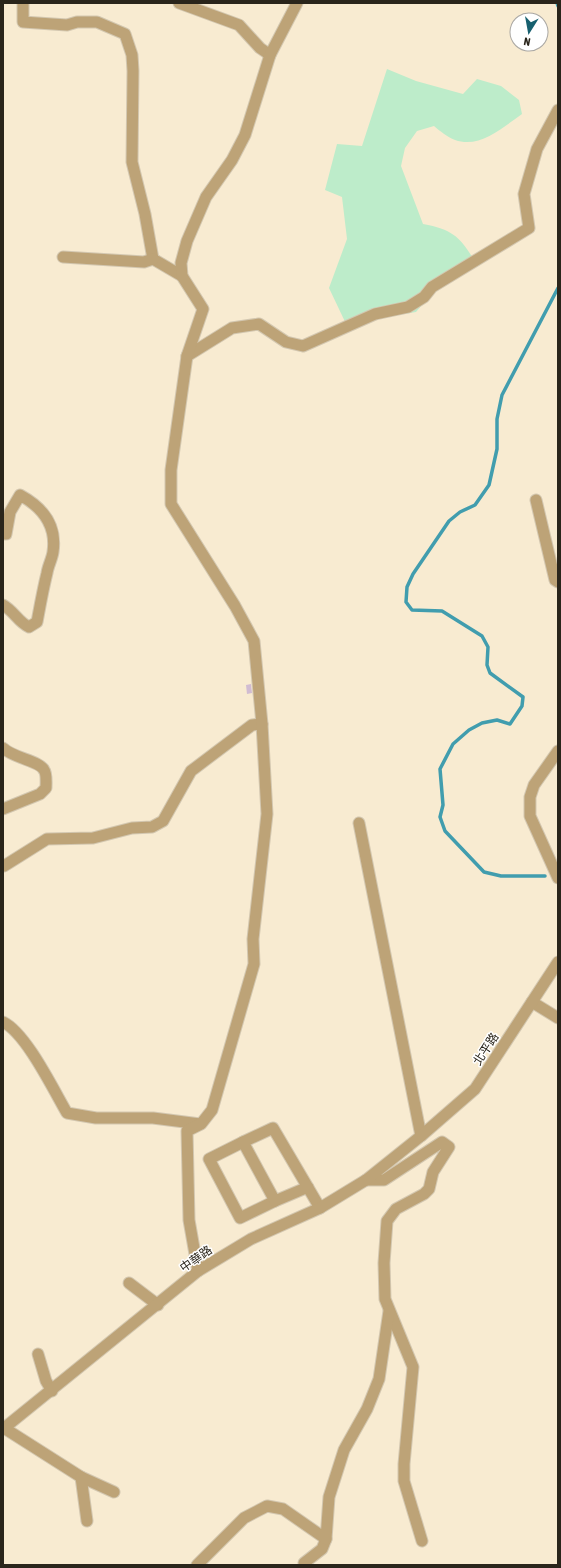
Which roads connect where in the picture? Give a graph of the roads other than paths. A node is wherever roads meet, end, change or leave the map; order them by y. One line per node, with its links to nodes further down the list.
1 (23, 3): 7 (street)
2 (179, 3): 4 (street)
3 (297, 3): 4 (street)
4 (270, 55): 8 (street)
5 (558, 110): 9 (street)
6 (63, 257): 7 (street)
7 (153, 259): 8 (street)
8 (182, 276): 9 (street)
9 (187, 356): 14 (street)
10 (536, 500): 12 (street)
11 (3, 534): 13 (street)
12 (558, 582)
13 (3, 605)
14 (262, 724): 19 (street); 25 (street)
15 (3, 748): 17 (street)
16 (558, 751): 20 (street)
17 (3, 809)
18 (359, 822): 26 (street)
19 (4, 866)
20 (558, 878)
21 (558, 962): 22 (street, 北平路)
22 (532, 1002): 23 (street); 26 (street, 北平路)
23 (558, 1018)
24 (3, 1022): 25 (street)
25 (201, 1124): 32 (street)
26 (421, 1136): 28 (street, 中華路)
27 (244, 1142): 29 (street); 30 (street); 30 (street)
28 (366, 1180): 31 (street, 中華路); 35 (street)
29 (308, 1187): 30 (street); 31 (street)
30 (275, 1201)
31 (320, 1208): 32 (street, 中華路)
32 (198, 1271): 34 (street, 中華路)
33 (129, 1283): 34 (street)
34 (158, 1305): 37 (street, 中華路)
35 (389, 1311): 42 (street); 43 (street)
36 (38, 1354): 37 (street)
37 (52, 1390): 38 (street, 中華路)
38 (4, 1429): 39 (street)
39 (81, 1477): 40 (street); 41 (street)
40 (114, 1492)
41 (87, 1521)
42 (326, 1539): 44 (street); 45 (street)
43 (422, 1541)
44 (304, 1563)
45 (197, 1565)

